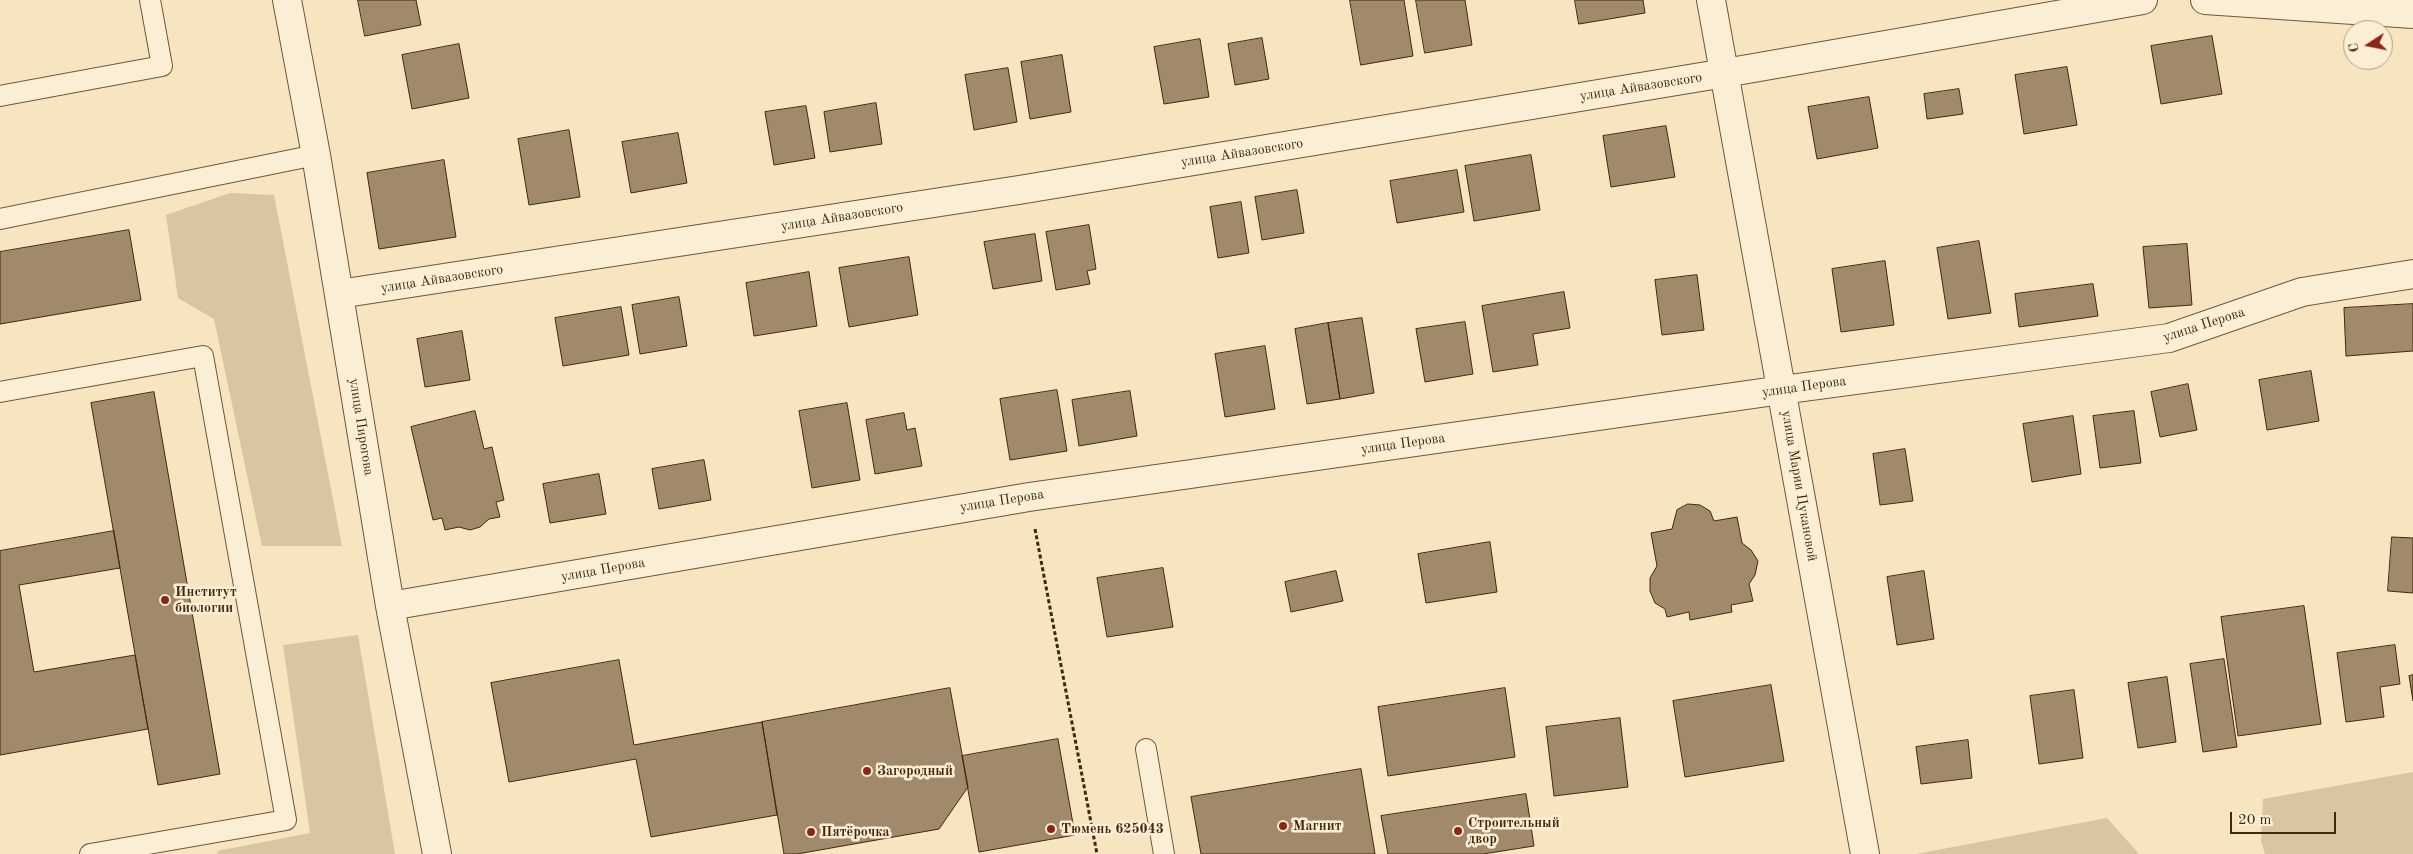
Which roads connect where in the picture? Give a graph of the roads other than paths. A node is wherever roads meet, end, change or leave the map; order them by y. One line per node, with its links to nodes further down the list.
1 (150, 0): 8 (lane)
2 (287, 0): 9 (street, улица Пирогова)
3 (1712, 0): 7 (street, улица Марии Цукановой)
4 (2143, 0): 7 (street, улица Айвазовского)
5 (2205, 0): 6 (street)
6 (2413, 14)
7 (1725, 73): 12 (street, улица Айвазовского); 13 (street, улица Марии Цукановой)
8 (0, 96)
9 (316, 155): 10 (lane); 12 (street, улица Пирогова)
10 (0, 219)
11 (2413, 274): 13 (street, улица Перова)
12 (339, 294): 15 (street, улица Пирогова)
13 (1782, 390): 15 (street, улица Перова); 20 (street, улица Марии Цукановой)
14 (0, 392): 17 (lane)
15 (390, 606): 18 (street, улица Пирогова)
16 (1146, 749): 19 (lane)
17 (90, 854)
18 (437, 854)
19 (1164, 854)
20 (1865, 854)

